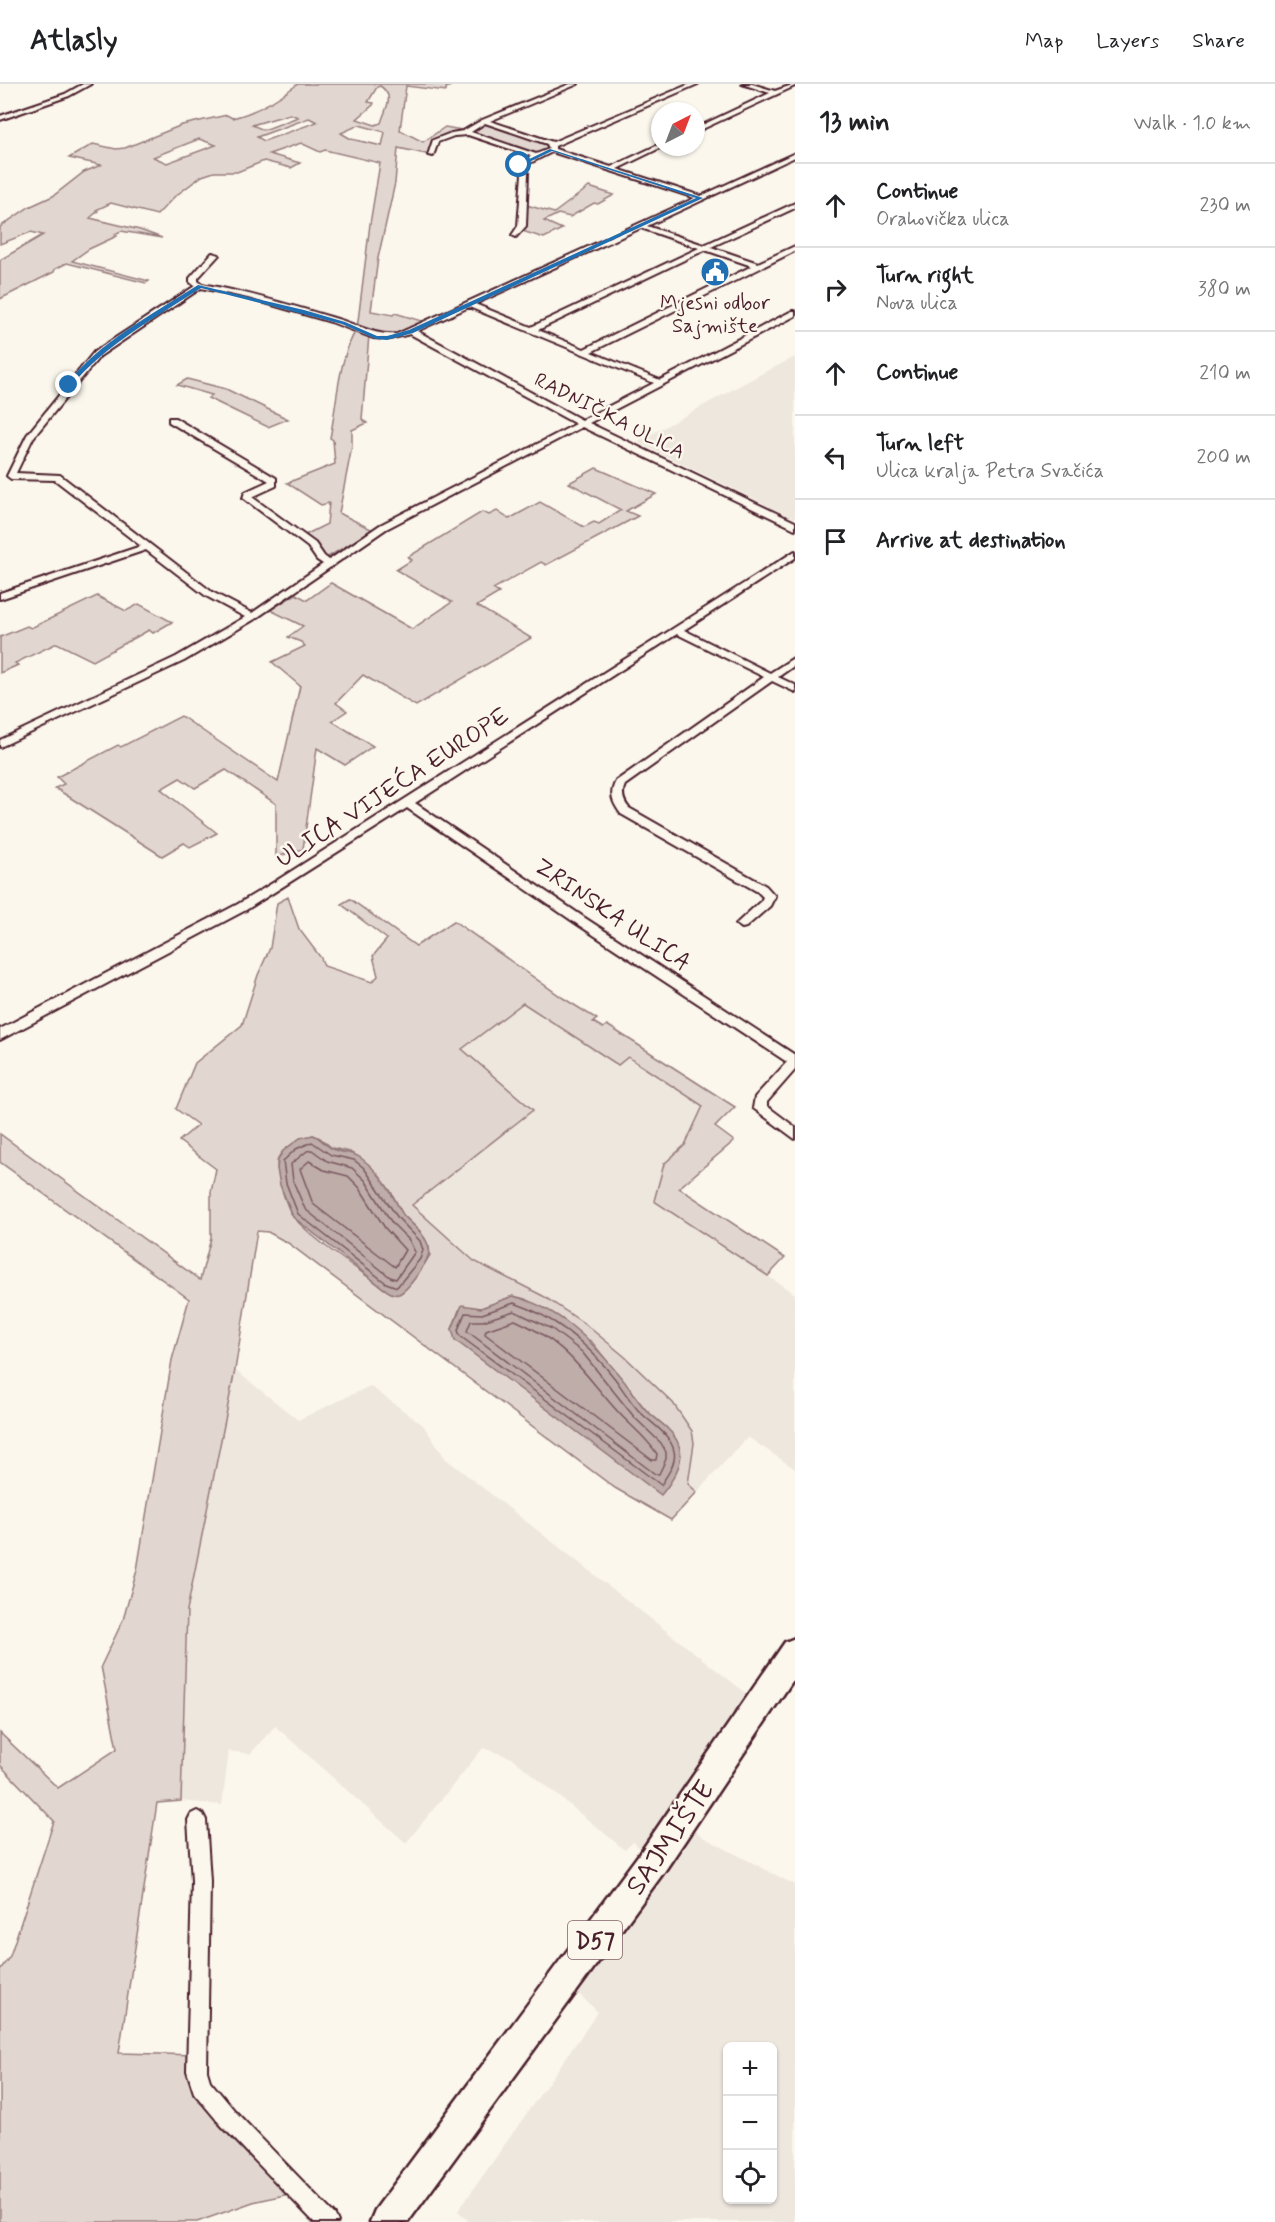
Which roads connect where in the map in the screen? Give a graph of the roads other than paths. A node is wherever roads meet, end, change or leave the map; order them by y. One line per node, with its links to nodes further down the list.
1 (88, 84): 7 (street)
2 (575, 84): 8 (street)
3 (695, 84): 11 (street)
4 (745, 84): 6 (street)
5 (795, 84): 6 (street)
6 (775, 93): 9 (street)
7 (0, 118)
8 (484, 121): 10 (street); 11 (street)
9 (705, 126)
10 (466, 133): 13 (street); 15 (street)
11 (552, 147): 15 (street); 16 (street)
12 (651, 150): 16 (street)
13 (431, 155)
14 (795, 155): 17 (street)
15 (536, 156): 22 (street)
16 (611, 169): 17 (street)
17 (701, 198): 21 (street)
18 (795, 205): 19 (street)
19 (784, 210): 20 (street); 24 (street)
20 (795, 215)
21 (641, 226): 24 (street); 28 (street)
22 (516, 235)
23 (795, 248): 26 (street)
24 (704, 249): 26 (street); 30 (street)
25 (215, 255): 27 (street)
26 (759, 267): 32 (street)
27 (198, 288): 31 (street); 37 (street)
28 (468, 304): 30 (street); 31 (street)
29 (795, 313): 33 (street)
30 (531, 330): 32 (street)
31 (411, 331): 35 (street, RADNIČKA ULICA)
32 (586, 351): 33 (street)
33 (661, 383): 35 (street)
34 (172, 420): 41 (street)
35 (581, 423): 38 (street, RADNIČKA ULICA); 41 (street)
36 (0, 476): 37 (street)
37 (11, 476): 39 (street)
38 (795, 526)
39 (147, 548): 42 (street); 43 (street)
40 (795, 554): 44 (street, ULICA VIJEĆA EUROPE)
41 (330, 564): 43 (street)
42 (0, 596)
43 (252, 617): 48 (street)
44 (677, 630): 46 (street); 49 (street, ULICA VIJEĆA EUROPE)
45 (795, 660): 46 (street)
46 (771, 677): 47 (street); 50 (street)
47 (795, 689)
48 (0, 744)
49 (408, 803): 51 (street, ULICA VIJEĆA EUROPE); 52 (street, ZRINSKA ULICA)
50 (742, 924)
51 (0, 1035)
52 (795, 1061): 53 (street, ZRINSKA ULICA)
53 (795, 1134)
54 (795, 1652): 57 (main road, SAJMIŠTE / D57)
55 (197, 1820): 56 (street)
56 (328, 2222)
57 (387, 2222)

